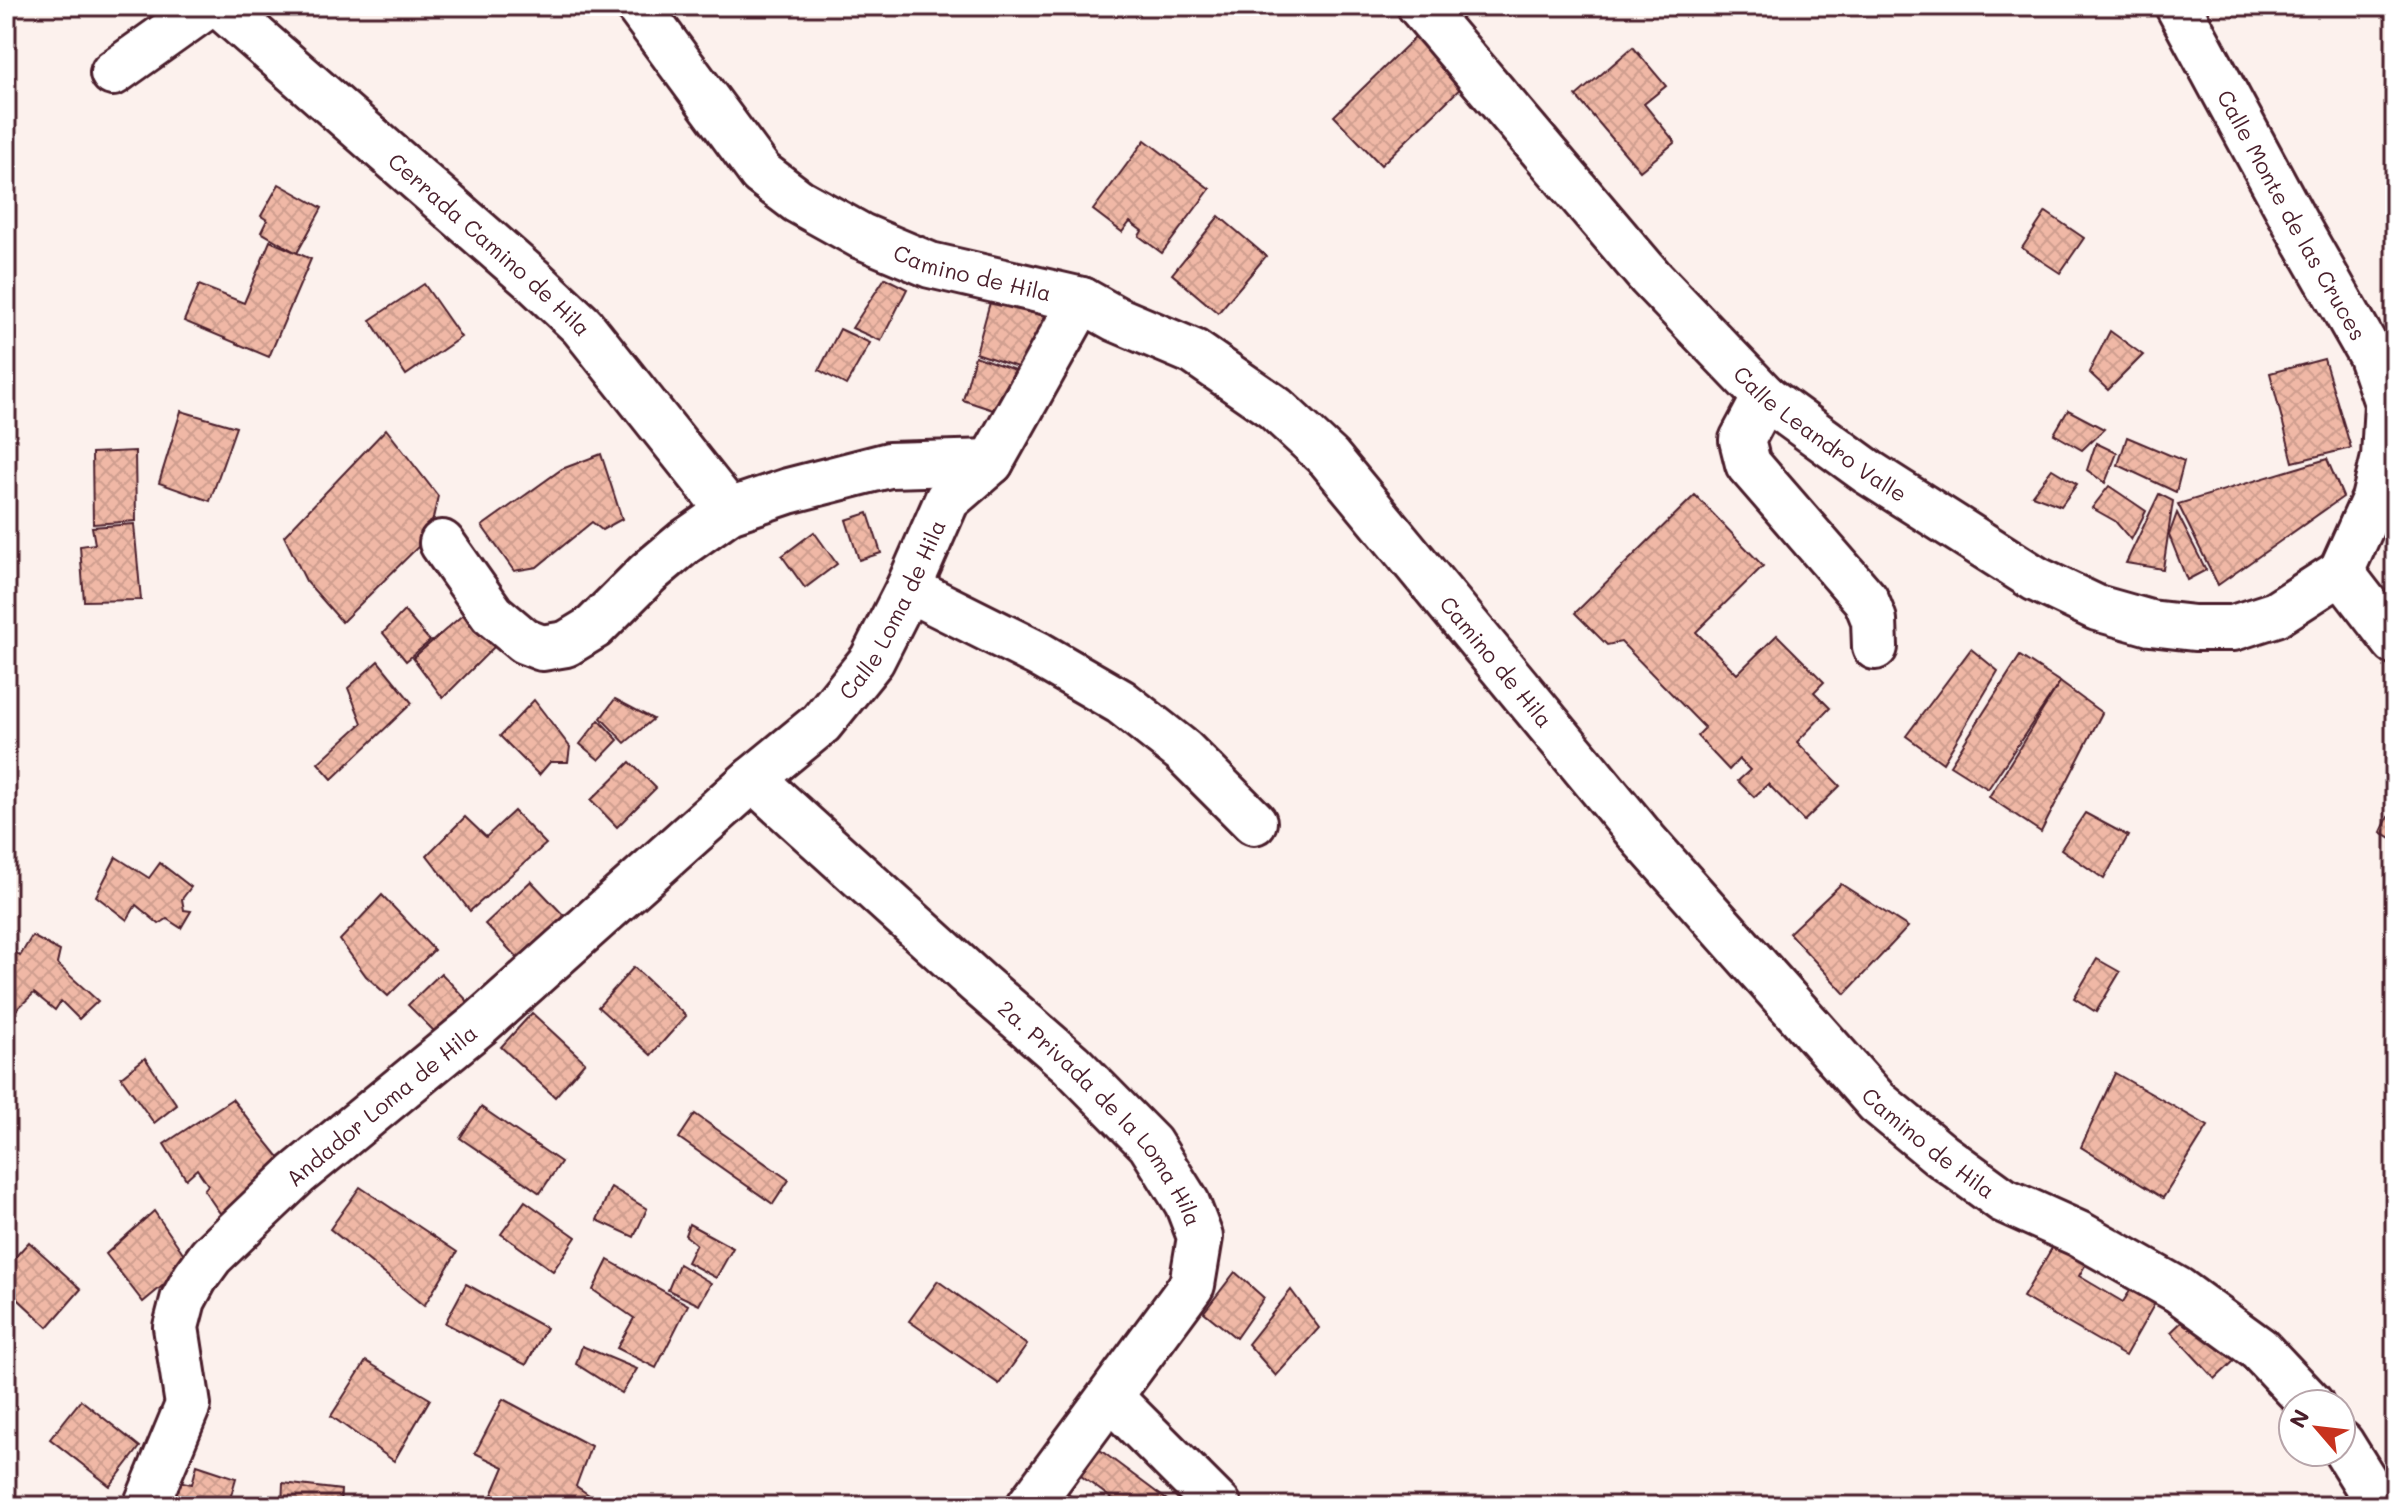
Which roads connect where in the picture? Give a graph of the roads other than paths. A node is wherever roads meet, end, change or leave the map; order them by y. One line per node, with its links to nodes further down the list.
1 (207, 6): 6 (street)
2 (220, 6): 10 (street, Cerrada Camino de Hila)
3 (638, 6): 7 (street, Camino de Hila)
4 (2178, 6): 12 (street, Calle Monte de las Cruces)
5 (1421, 7): 8 (street, Calle Leandro Valle)
6 (113, 73)
7 (1082, 300): 9 (street, Calle Loma de Hila); 18 (street, Camino de Hila)
8 (1765, 397): 12 (street, Calle Leandro Valle); 15 (street)
9 (991, 462): 10 (street); 13 (street, Calle Loma de Hila)
10 (729, 511): 11 (street)
11 (442, 543)
12 (2341, 572): 14 (street)
13 (908, 589): 16 (street, Calle Loma de Hila); 17 (street)
14 (2395, 642)
15 (1875, 647)
16 (753, 779): 19 (street, 2a. Privada de la Loma Hila); 21 (street, Andador Loma de Hila)
17 (1254, 822)
18 (2296, 1388)
19 (1111, 1398): 22 (street, 2a. Privada de la Loma Hila); 23 (street)
20 (2356, 1468): 24 (street)
21 (146, 1506)
22 (1029, 1506)
23 (1219, 1506)
24 (2380, 1506)

